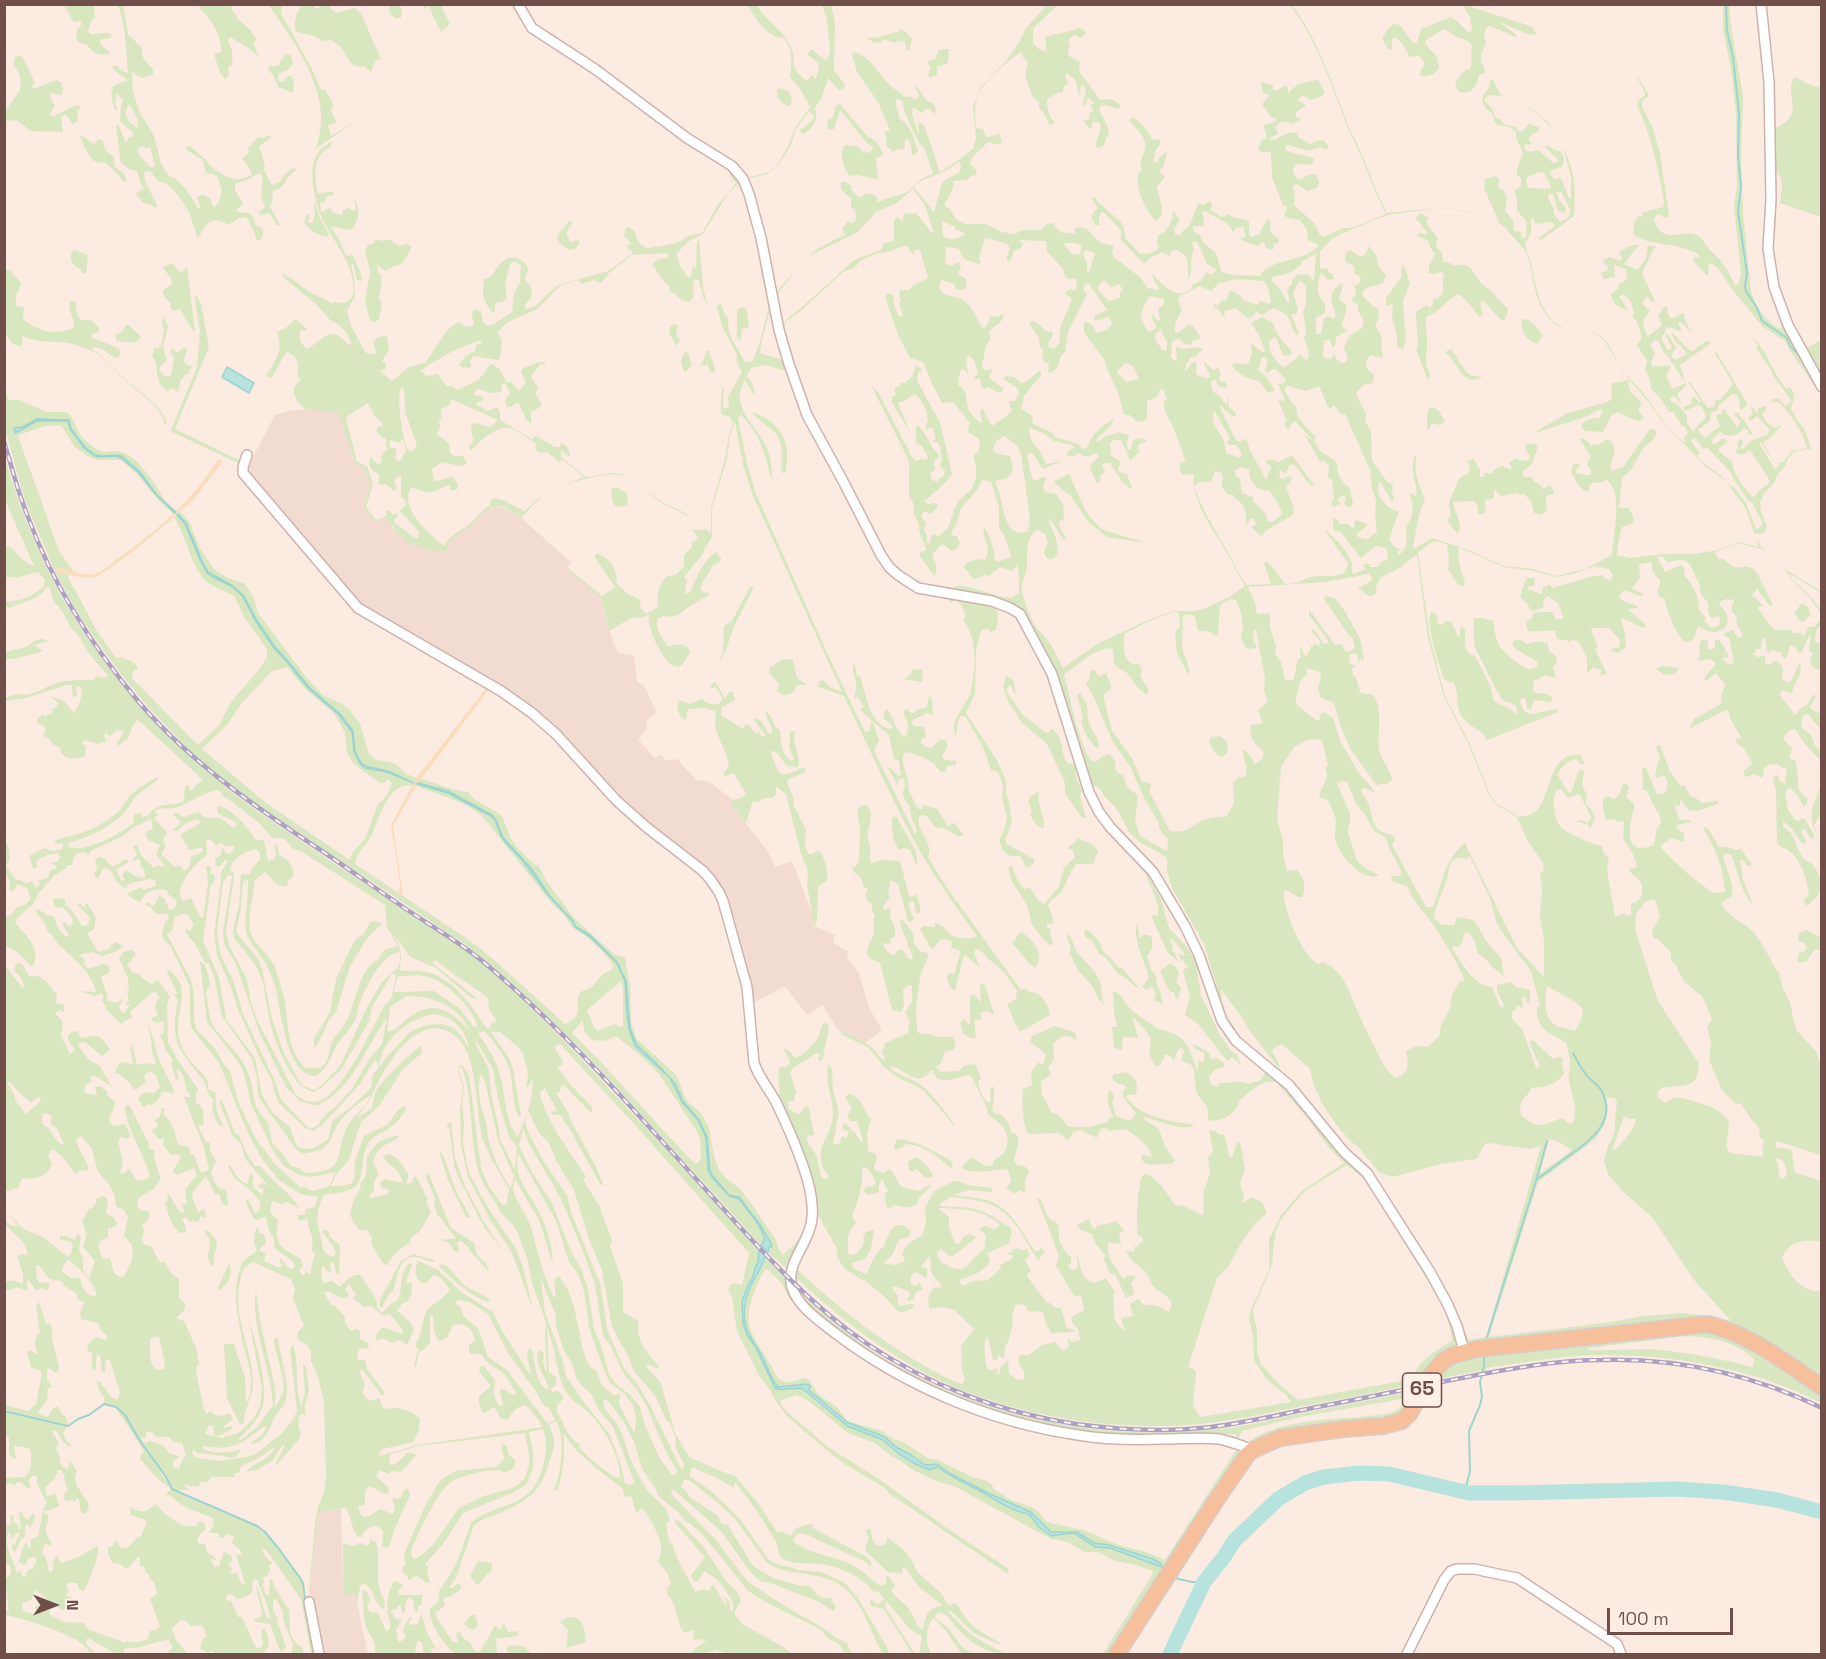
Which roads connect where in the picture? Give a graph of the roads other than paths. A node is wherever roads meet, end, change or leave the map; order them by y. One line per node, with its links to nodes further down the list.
1 (518, 4): 5 (street)
2 (1761, 4): 3 (street)
3 (1821, 387)
4 (247, 455): 7 (street)
5 (1464, 1351): 6 (main road, 65); 7 (main road, 65)
6 (1821, 1387)
7 (1253, 1450): 10 (main road, 65)
8 (309, 1602): 9 (street)
9 (319, 1654)
10 (1117, 1654)
11 (1407, 1654): 12 (street)
12 (1621, 1654)

